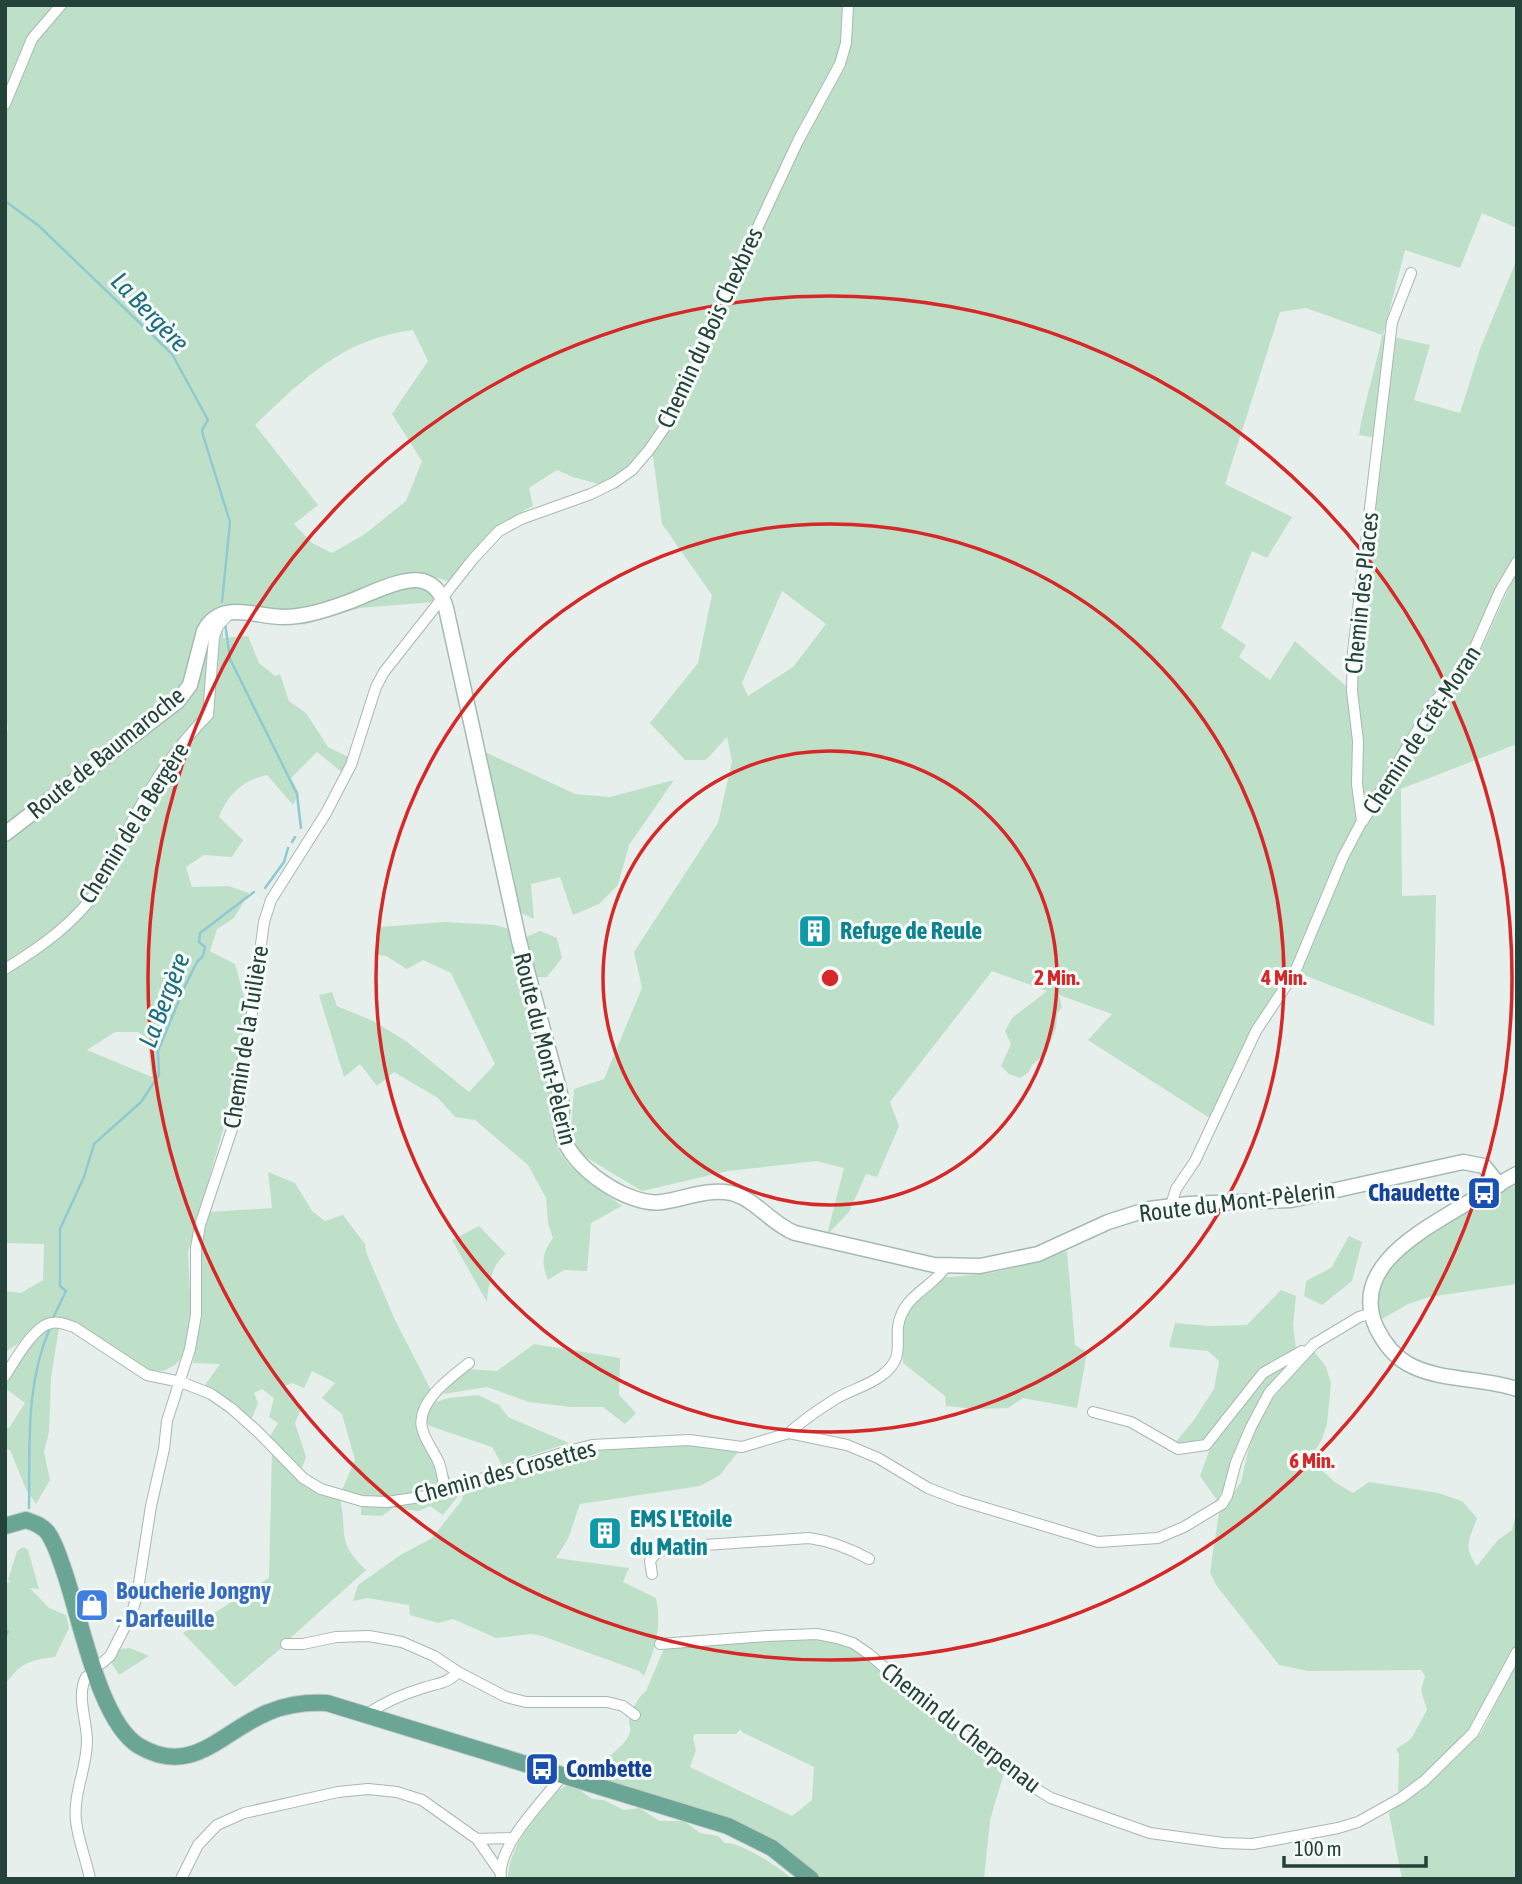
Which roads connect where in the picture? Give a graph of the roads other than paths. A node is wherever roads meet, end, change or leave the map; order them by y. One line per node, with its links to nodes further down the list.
1 (61, 5): 3 (street)
2 (848, 5): 6 (street, Chemin du Bois Chexbres)
3 (5, 104)
4 (1411, 273): 8 (street, Chemin des Places)
5 (1517, 562): 8 (street, Chemin de Crêt-Moran)
6 (443, 597): 7 (street); 14 (street, Route du Mont-Pèlerin); 21 (street, Chemin de la Tuilière)
7 (231, 612): 9 (street, Route de Baumaroche); 10 (street, Chemin de la Bergère)
8 (1362, 821): 13 (street)
9 (5, 834)
10 (5, 969)
11 (1517, 1174): 12 (street)
12 (1499, 1185): 13 (street, Route du Mont-Pèlerin); 15 (street)
13 (1171, 1205): 14 (street, Route du Mont-Pèlerin)
14 (946, 1266): 24 (street)
15 (1372, 1313): 16 (street, Chemin des Crosettes); 22 (street)
16 (1314, 1343): 23 (street); 24 (street, Chemin des Crosettes)
17 (19, 1353): 18 (street); 20 (street, Chemin des Crosettes); 21 (street, Chemin des Crosettes)
18 (5, 1360)
19 (469, 1363): 25 (street)
20 (5, 1376)
21 (181, 1382): 25 (street, Chemin des Crosettes); 32 (street, Chemin de la Tuilière)
22 (1517, 1389)
23 (1093, 1412)
24 (789, 1433): 25 (street, Chemin des Crosettes)
25 (445, 1490)
26 (5, 1525): 32 (main road)
27 (869, 1559): 28 (street)
28 (652, 1574)
29 (286, 1644): 33 (street)
30 (660, 1644): 31 (street, Chemin du Cherpenau)
31 (1517, 1652)
32 (94, 1669): 34 (main road); 40 (street)
33 (458, 1672): 34 (street); 35 (street)
34 (367, 1714): 36 (main road)
35 (635, 1715)
36 (563, 1775): 37 (street); 42 (main road)
37 (512, 1838): 38 (street); 39 (street)
38 (477, 1839): 39 (street); 41 (street)
39 (501, 1875)
40 (90, 1879)
41 (181, 1879)
42 (811, 1879)

